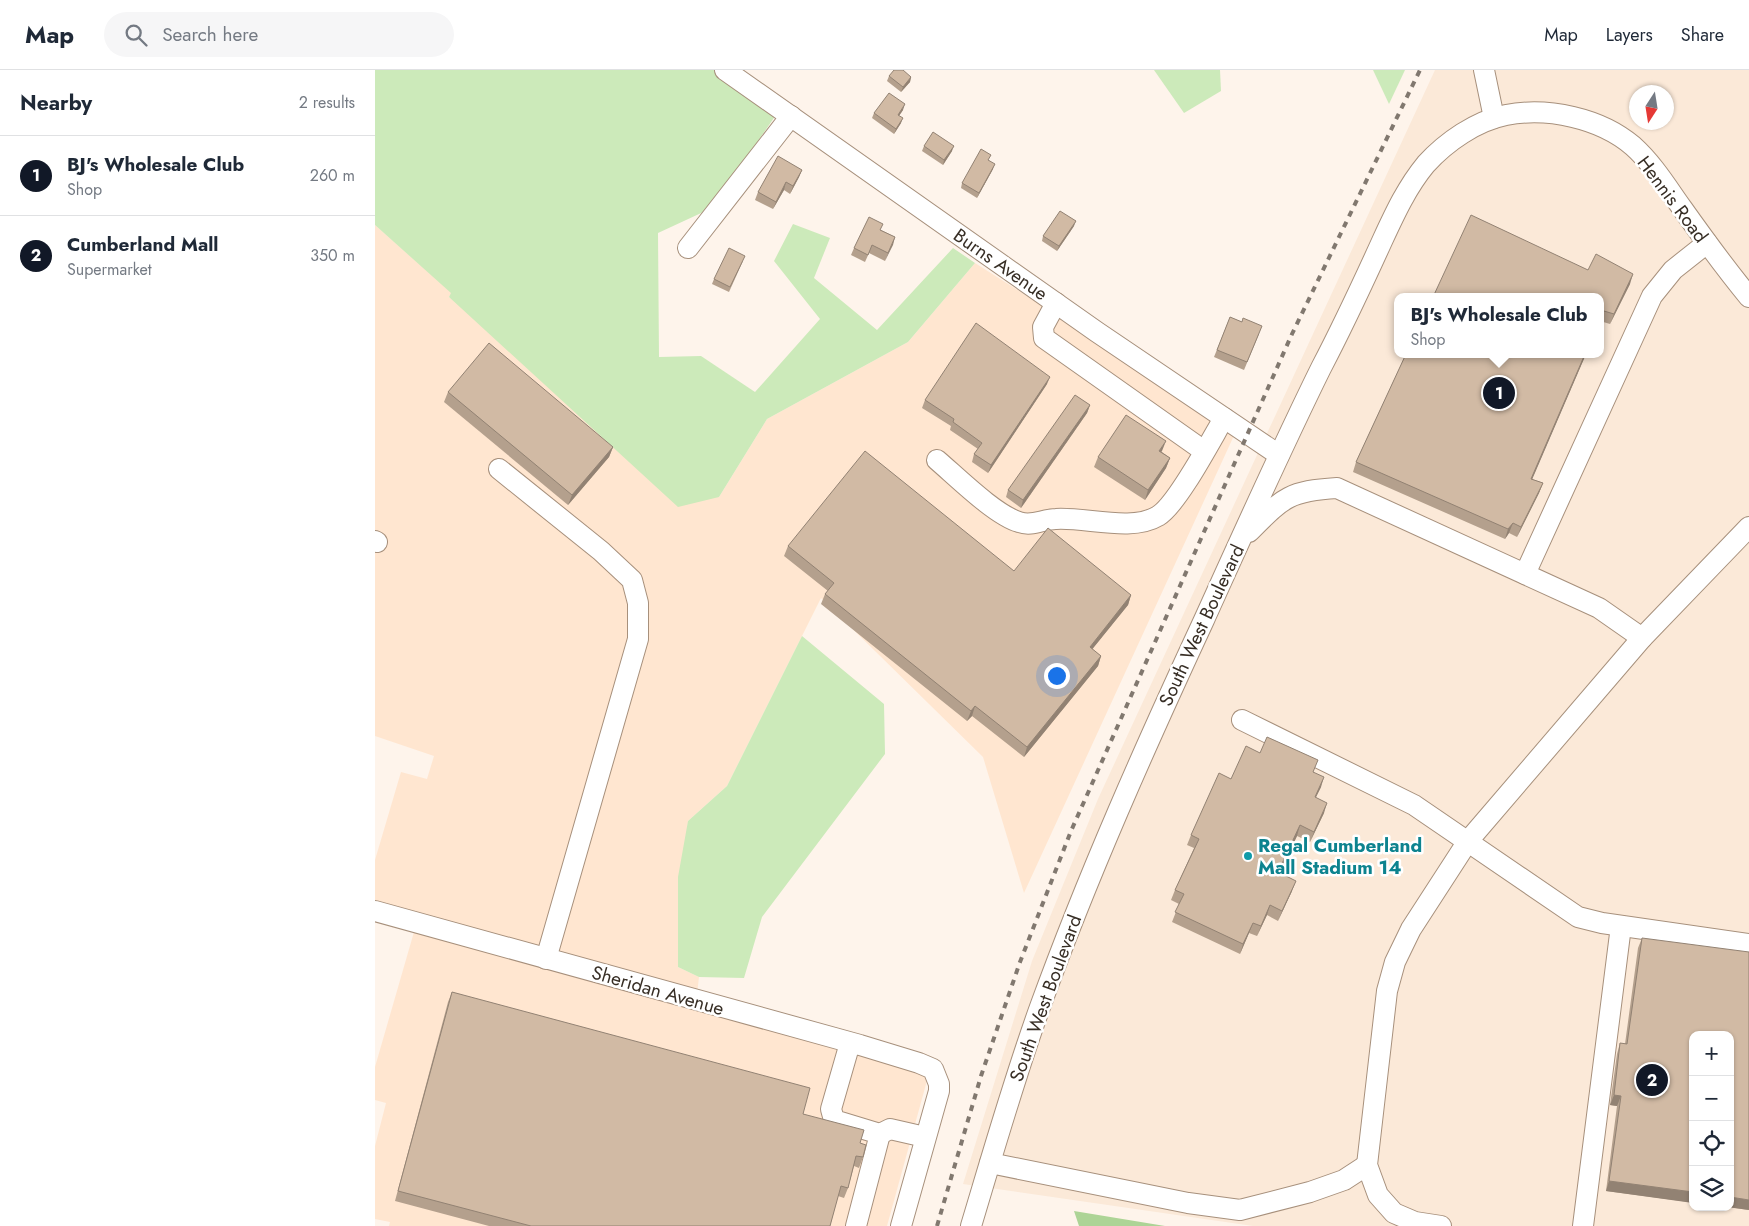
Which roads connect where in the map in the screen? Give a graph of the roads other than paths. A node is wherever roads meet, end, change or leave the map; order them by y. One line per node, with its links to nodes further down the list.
1 (725, 70): 3 (street, Burns Avenue)
2 (1484, 70): 4 (street)
3 (791, 116): 6 (street); 8 (street, Burns Avenue)
4 (1494, 118): 5 (street, Hennis Road); 11 (street, South West Boulevard)
5 (1707, 243): 7 (street, Hennis Road); 16 (street)
6 (688, 248)
7 (1749, 297)
8 (1056, 303): 9 (street, Burns Avenue); 10 (street)
9 (1224, 418): 10 (street); 11 (street, Burns Avenue)
10 (1204, 451): 12 (street)
11 (1279, 455): 15 (street, South West Boulevard)
12 (937, 460)
13 (499, 469): 23 (street)
14 (1749, 527): 17 (street)
15 (1240, 540): 16 (street); 27 (street, South West Boulevard)
16 (1525, 574): 17 (street)
17 (1642, 638): 19 (street)
18 (1242, 720): 19 (street)
19 (1468, 841): 21 (street); 28 (street)
20 (375, 911): 23 (street, Sheridan Avenue)
21 (1621, 926): 22 (street); 33 (street)
22 (1749, 944)
23 (546, 959): 24 (street, Sheridan Avenue)
24 (850, 1043): 25 (street); 26 (street, Sheridan Avenue)
25 (880, 1134): 26 (street); 29 (street)
26 (925, 1137): 30 (street)
27 (990, 1163): 28 (street); 31 (street, South West Boulevard)
28 (1367, 1165): 32 (street)
29 (856, 1226)
30 (901, 1226)
31 (971, 1226)
32 (1441, 1226)
33 (1583, 1226)

